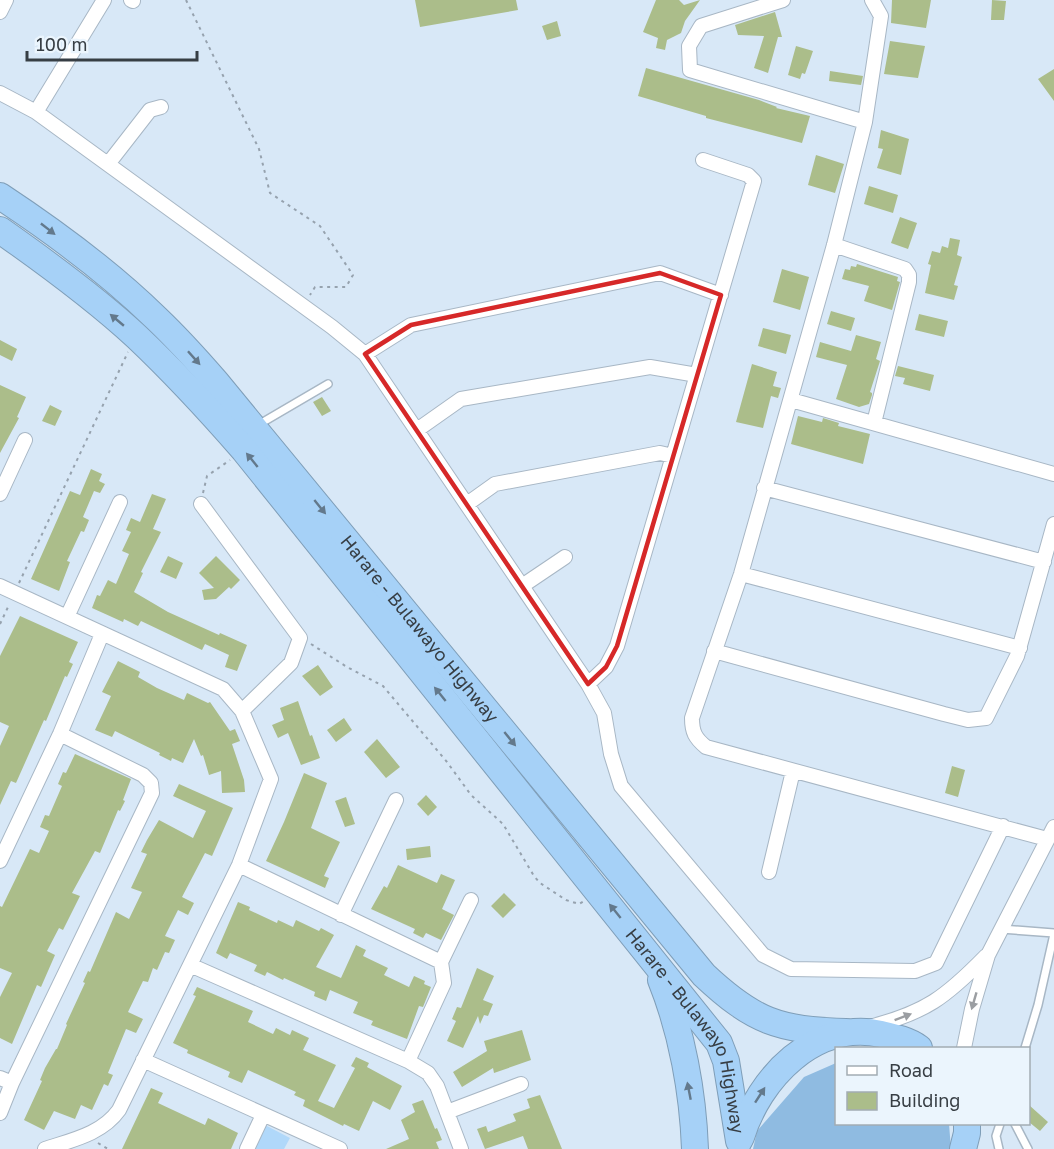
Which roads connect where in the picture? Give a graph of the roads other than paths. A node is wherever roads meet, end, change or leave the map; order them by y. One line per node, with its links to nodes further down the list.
1 (6, 0): 5 (street)
2 (104, 0): 8 (street)
3 (783, 0): 9 (street)
4 (872, 0): 9 (street)
5 (0, 12)
6 (0, 93): 8 (street)
7 (161, 107): 11 (street)
8 (36, 112): 11 (street)
9 (865, 122): 14 (street)
10 (703, 160): 15 (street)
11 (108, 164): 16 (street)
12 (0, 196): 21 (highway, Harare - Bulawayo Highway, one-way to 21)
13 (0, 230): 56 (highway, Harare - Bulawayo Highway, one-way to 13)
14 (834, 245): 19 (street); 20 (street)
15 (721, 295): 16 (street); 17 (street)
16 (365, 354): 22 (street)
17 (697, 375): 22 (street); 24 (street)
18 (328, 384): 21 (lane)
19 (791, 400): 20 (street); 26 (street)
20 (873, 423): 25 (street)
21 (255, 427): 59 (highway, Harare - Bulawayo Highway, one-way to 59)
22 (417, 430): 30 (street)
23 (25, 440): 27 (street)
24 (673, 456): 30 (street); 41 (street)
25 (1054, 474)
26 (764, 488): 33 (street); 34 (street)
27 (0, 495)
28 (120, 502): 37 (street)
29 (201, 504): 42 (street)
30 (467, 504): 36 (street)
31 (1054, 524): 33 (street)
32 (565, 557): 36 (street)
33 (1044, 562): 39 (street)
34 (741, 574): 39 (street); 40 (street)
35 (0, 586): 37 (street)
36 (522, 586): 41 (street)
37 (67, 617): 38 (street)
38 (102, 634): 42 (street); 43 (street)
39 (1020, 648): 40 (street)
40 (714, 651): 44 (street)
41 (588, 684): 46 (street)
42 (242, 711): 49 (street)
43 (60, 734): 48 (street); 65 (street)
44 (793, 771): 46 (street); 50 (street)
45 (396, 800): 52 (street)
46 (1003, 826): 47 (street)
47 (1051, 833): 53 (street)
48 (0, 861)
49 (239, 865): 52 (street); 58 (street)
50 (769, 872)
51 (471, 900): 57 (street)
52 (341, 915): 57 (street)
53 (1001, 928): 54 (lane); 55 (street)
54 (1054, 933): 62 (lane)
55 (988, 955): 59 (street, one-way to 55); 61 (street, one-way to 61)
56 (652, 957): 74 (highway, Harare - Bulawayo Highway); 79 (highway, one-way to 56)
57 (441, 962): 64 (street)
58 (190, 965): 63 (street); 64 (street)
59 (846, 1032): 60 (highway, Harare - Bulawayo Highway); 74 (highway, Harare - Bulawayo Highway, one-way to 59)
60 (918, 1047)
61 (964, 1047)
62 (1024, 1047)
63 (144, 1060): 69 (street); 75 (street)
64 (408, 1061): 67 (street)
65 (6, 1081): 68 (street)
66 (521, 1084): 67 (street)
67 (447, 1112): 78 (street)
68 (0, 1113)
69 (263, 1115): 76 (street); 77 (street)
70 (967, 1125): 80 (highway)
71 (967, 1125): 81 (highway)
72 (1000, 1125): 82 (lane)
73 (1016, 1125): 83 (lane)
74 (739, 1145)
75 (45, 1149)
76 (247, 1149)
77 (340, 1149)
78 (461, 1149)
79 (695, 1149)
80 (963, 1149)
81 (972, 1149)
82 (999, 1149)
83 (1028, 1149)

